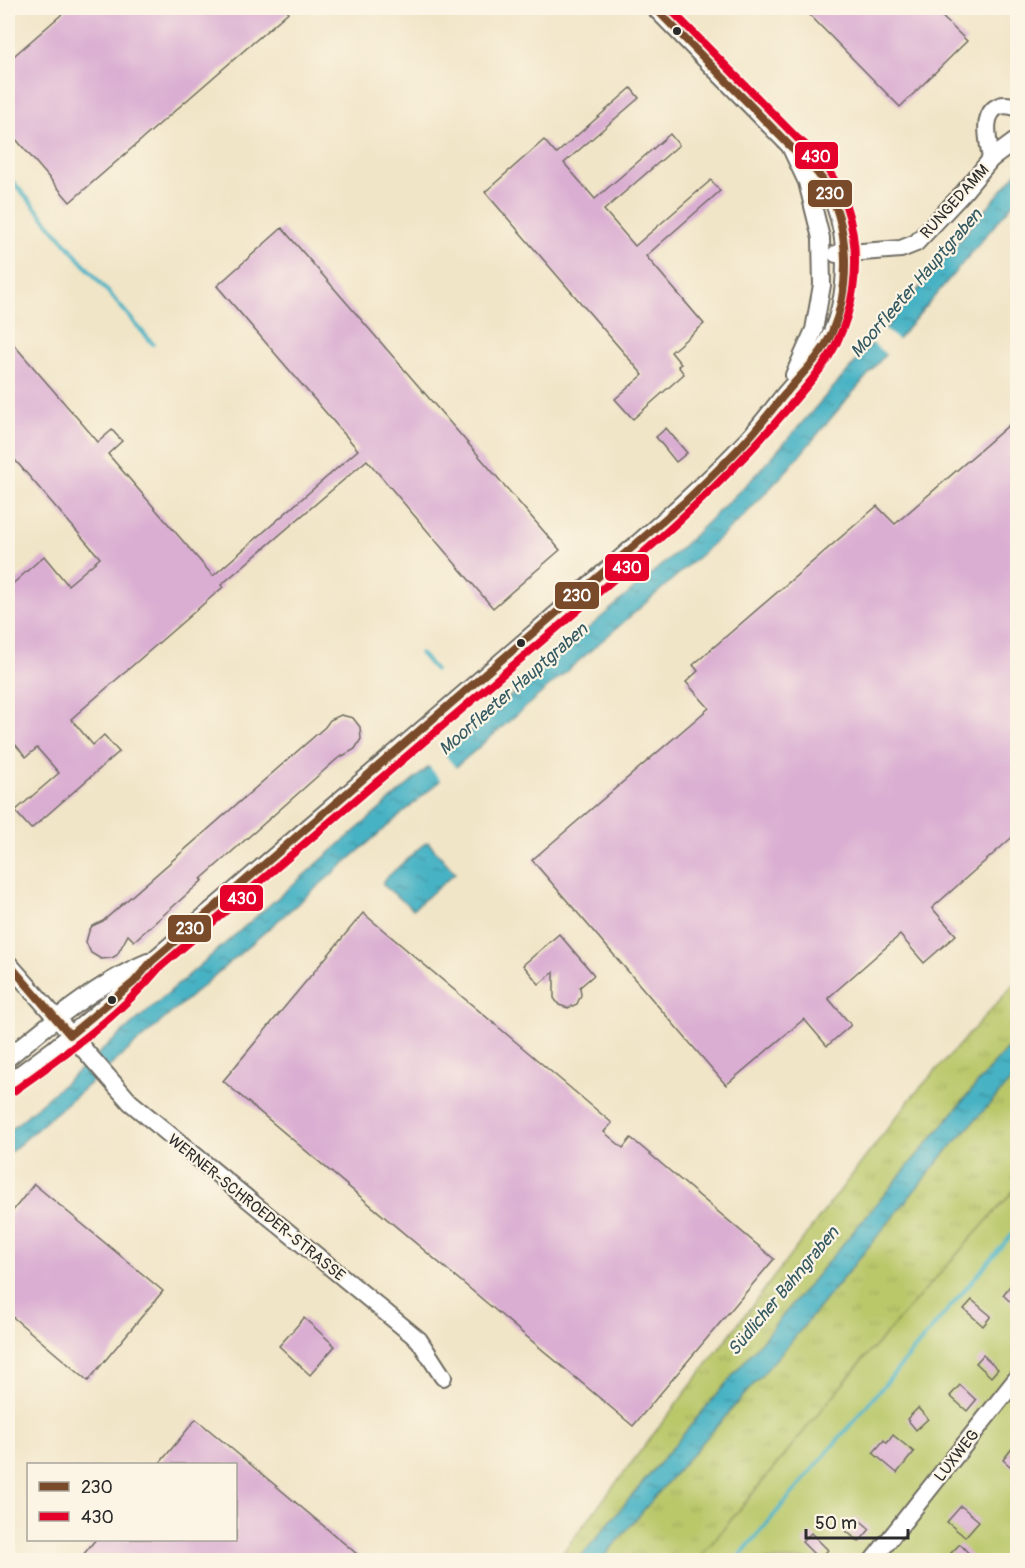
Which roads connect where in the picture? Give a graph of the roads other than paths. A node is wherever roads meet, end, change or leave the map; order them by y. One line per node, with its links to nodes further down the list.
1 (655, 8): 4 (street)
2 (1017, 108): 5 (street, RUNGEDAMM)
3 (1017, 139): 5 (street, RUNGEDAMM)
4 (790, 146): 6 (street); 7 (street)
5 (991, 159): 6 (street, RUNGEDAMM)
6 (846, 253): 7 (street, RUNGEDAMM); 8 (street)
7 (822, 254): 8 (street)
8 (784, 395): 9 (street)
9 (152, 961): 11 (street); 12 (street)
10 (8, 963): 11 (street, WERNER-SCHROEDER-STRASSE)
11 (56, 1019): 12 (street, WERNER-SCHROEDER-STRASSE); 13 (street)
12 (70, 1035): 14 (street); 15 (street, WERNER-SCHROEDER-STRASSE)
13 (8, 1058)
14 (8, 1083)
15 (443, 1377)
16 (1017, 1377): 17 (street, LUXWEG)
17 (873, 1560)

